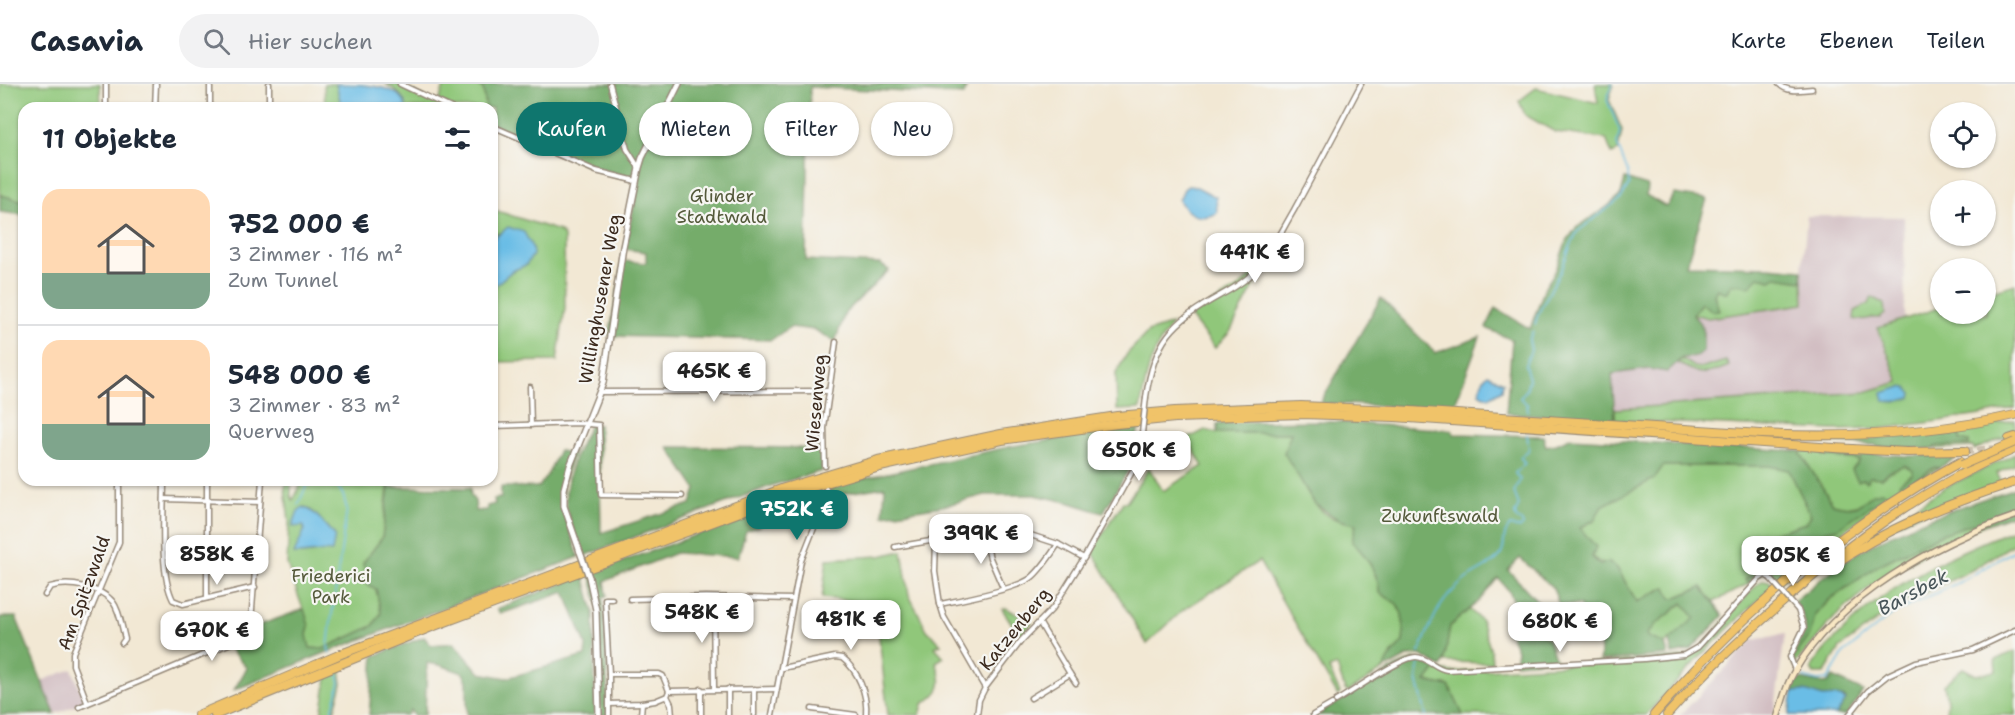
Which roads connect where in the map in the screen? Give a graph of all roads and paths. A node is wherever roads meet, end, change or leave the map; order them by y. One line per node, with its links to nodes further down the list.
1 (106, 84): 11 (street)
2 (156, 84): 12 (street)
3 (210, 84): 13 (street)
4 (269, 84): 14 (street)
5 (400, 84): 15 (street)
6 (610, 84): 17 (street)
7 (679, 84): 17 (street, Willinghusener Weg)
8 (1361, 84): 47 (street, Katzenberg, bridge)
9 (1779, 84): 10 (street)
10 (1812, 89)
11 (106, 102)
12 (155, 102)
13 (210, 102)
14 (269, 102)
15 (438, 102)
16 (498, 129): 18 (street)
17 (639, 168): 18 (street, Willinghusener Weg)
18 (637, 181): 22 (street, Willinghusener Weg)
19 (836, 342): 21 (street, Wiesenweg)
20 (530, 387): 25 (street)
21 (828, 391): 22 (street); 30 (street, Wiesenweg)
22 (600, 392): 24 (street, Willinghusener Weg)
23 (2015, 415): 81 (highway)
24 (588, 423): 25 (street); 38 (street); 83 (street, Willinghusener Weg, bridge)
25 (531, 425): 26 (street)
26 (498, 426)
27 (2013, 439): 31 (highway, bridge)
28 (2015, 449): 31 (highway)
29 (1965, 451): 82 (highway)
30 (825, 466)
31 (1963, 466): 50 (highway); 95 (highway)
32 (2015, 482): 50 (highway)
33 (119, 486): 51 (street, Am Spitzwald)
34 (164, 486): 39 (street)
35 (207, 486): 40 (street)
36 (261, 486): 41 (street)
37 (826, 489): 57 (street)
38 (682, 496)
39 (164, 499): 40 (street); 53 (street)
40 (207, 499): 41 (street); 53 (street)
41 (260, 502): 48 (street)
42 (2015, 516): 63 (main road)
43 (983, 532): 44 (street); 45 (street); 49 (street)
44 (936, 541): 46 (street); 58 (street)
45 (1058, 544): 47 (street); 49 (street)
46 (895, 547)
47 (1084, 558): 59 (street, Katzenberg)
48 (255, 587): 53 (street); 76 (street)
49 (1004, 588): 58 (street)
50 (1796, 591): 96 (highway)
51 (98, 593): 52 (street); 61 (street); 76 (street, Am Spitzwald)
52 (45, 595)
53 (207, 598)
54 (612, 599): 64 (street)
55 (630, 599): 56 (street)
56 (713, 599): 57 (street); 69 (street)
57 (793, 599): 62 (street)
58 (940, 603): 67 (street)
59 (1040, 622): 65 (street); 67 (street, Katzenberg)
60 (2015, 630): 98 (street)
61 (122, 643)
62 (782, 668): 72 (street); 92 (street)
63 (1795, 670): 94 (street, bridge); 97 (main road)
64 (609, 674): 73 (street); 78 (street)
65 (1070, 674): 66 (street); 75 (street)
66 (1076, 683)
67 (985, 688): 93 (street, Katzenberg)
68 (701, 689): 69 (street); 73 (street); 87 (street)
69 (714, 689): 70 (street)
70 (728, 689): 71 (street); 88 (street)
71 (754, 689): 72 (street); 89 (street)
72 (777, 689): 90 (street)
73 (669, 691): 74 (street)
74 (667, 696): 77 (street); 86 (street)
75 (1031, 698)
76 (87, 702): 79 (street)
77 (642, 703): 78 (street); 85 (street)
78 (609, 704): 84 (street)
79 (79, 707)
80 (812, 709): 91 (street)
81 (198, 715)
82 (215, 715)
83 (599, 715)
84 (609, 715)
85 (641, 715)
86 (672, 715)
87 (701, 715)
88 (728, 715)
89 (754, 715)
90 (772, 715)
91 (856, 715)
92 (866, 715)
93 (977, 715)
94 (1313, 715)
95 (1654, 715)
96 (1667, 715)
97 (1778, 715)
98 (1849, 715)

